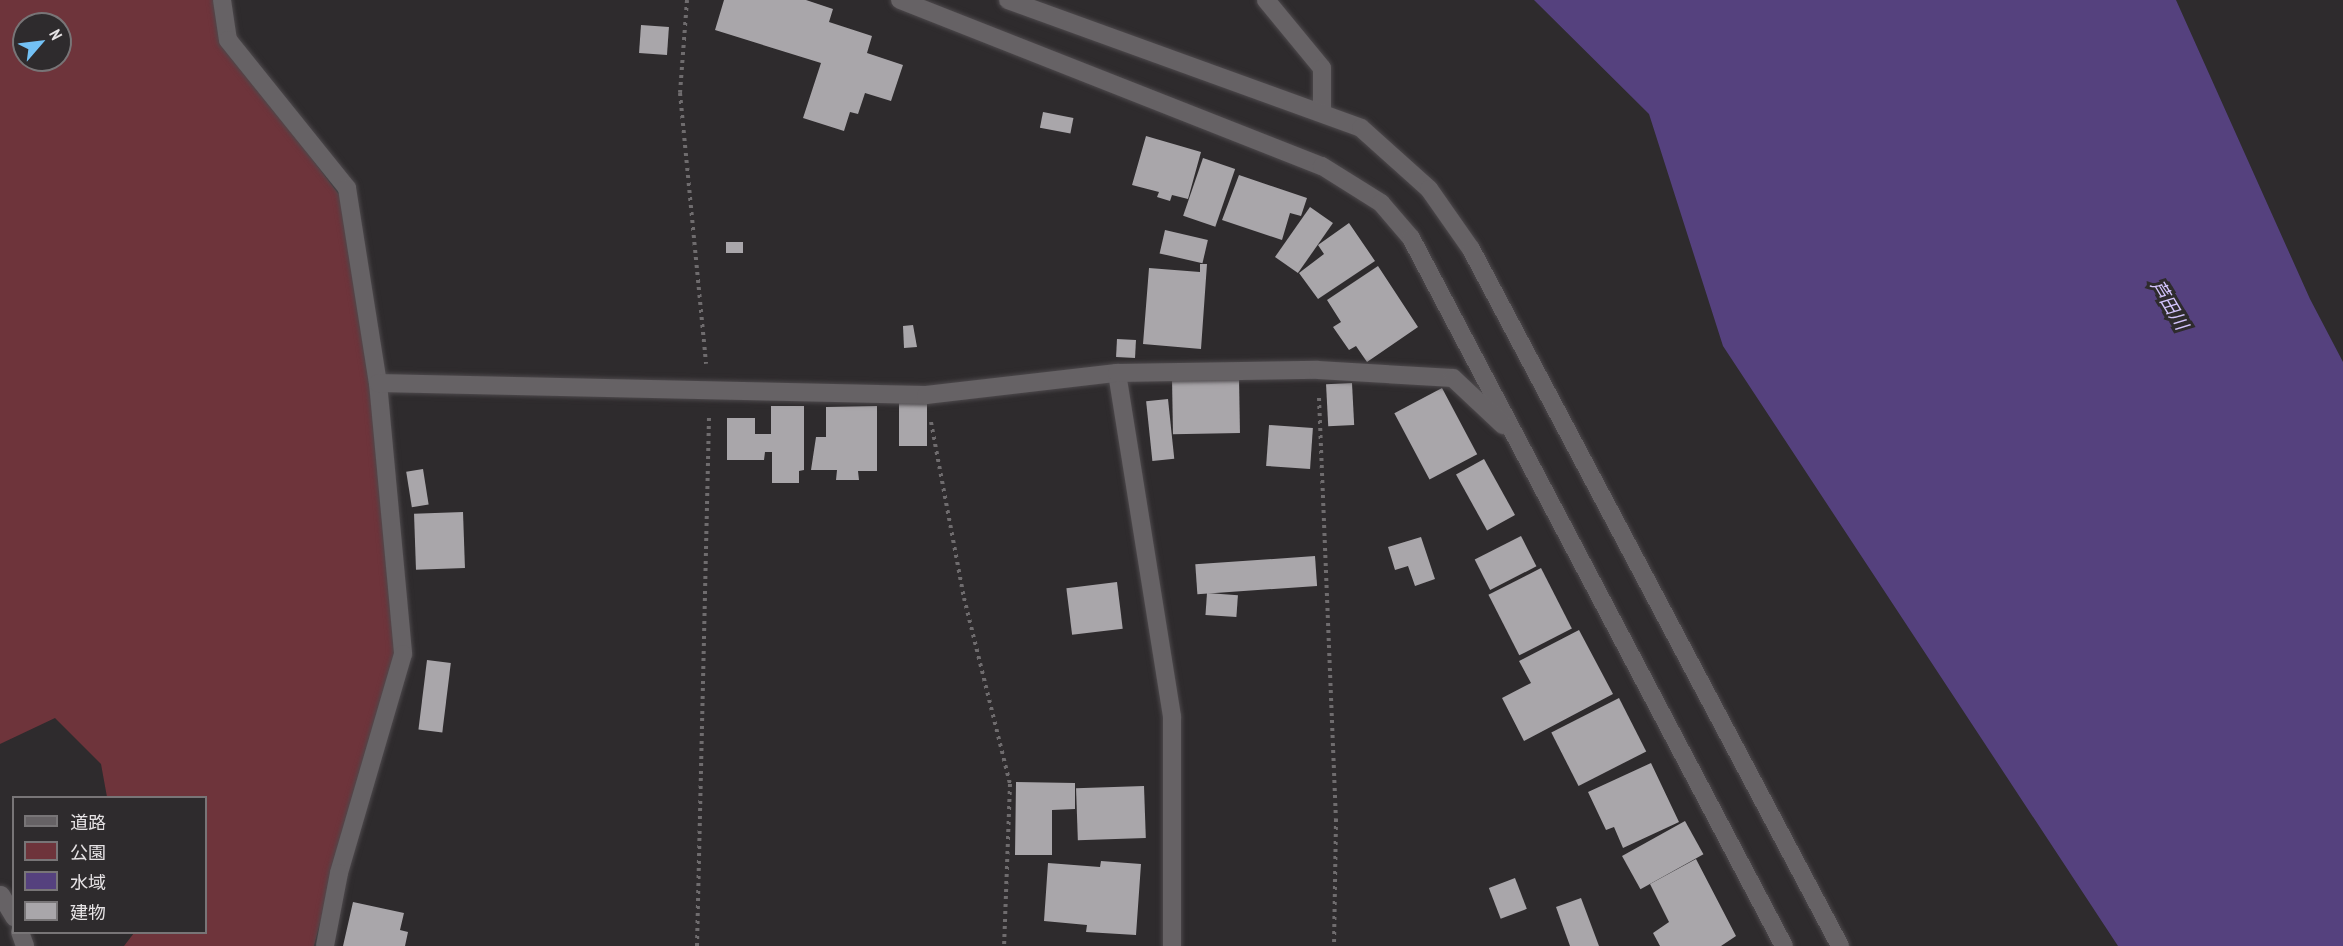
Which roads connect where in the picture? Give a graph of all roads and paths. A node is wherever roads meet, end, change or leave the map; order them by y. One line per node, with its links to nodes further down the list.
1 (222, 0): 9 (street)
2 (687, 0): 10 (path)
3 (900, 0): 12 (street)
4 (1008, 0): 6 (street)
5 (1266, 0): 6 (street)
6 (1322, 113): 21 (street)
7 (1318, 370): 8 (street); 12 (street); 19 (path)
8 (1117, 373): 11 (street); 18 (street)
9 (378, 383): 10 (street); 15 (street)
10 (709, 390): 11 (street); 16 (path)
11 (926, 395): 17 (path)
12 (1512, 435): 20 (street)
13 (5, 893): 14 (street)
14 (12, 912)
15 (325, 946)
16 (697, 946)
17 (1004, 946)
18 (1172, 946)
19 (1335, 946)
20 (1784, 946)
21 (1840, 946)

